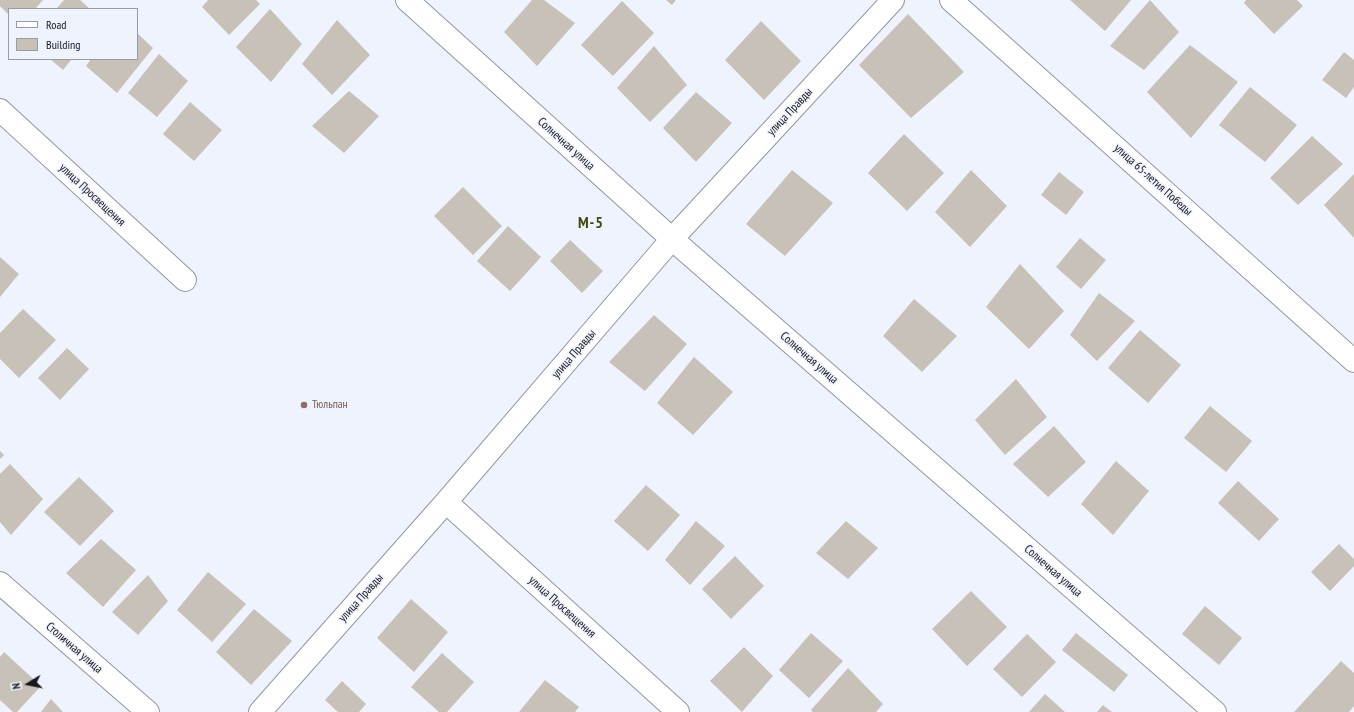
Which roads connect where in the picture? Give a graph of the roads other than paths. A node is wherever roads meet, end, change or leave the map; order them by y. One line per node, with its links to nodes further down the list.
1 (407, 0): 5 (street, Солнечная улица)
2 (893, 0): 5 (street, улица Правды)
3 (951, 0): 7 (street, улица 65-летия Победы)
4 (0, 110): 6 (street, улица Просвещения)
5 (672, 239): 8 (street, улица Правды); 13 (street, Солнечная улица)
6 (184, 280)
7 (1354, 361)
8 (446, 502): 11 (street, улица Правды); 12 (street, улица Просвещения)
9 (0, 583): 10 (street, Столичная улица)
10 (148, 712)
11 (260, 712)
12 (678, 712)
13 (1215, 712)

